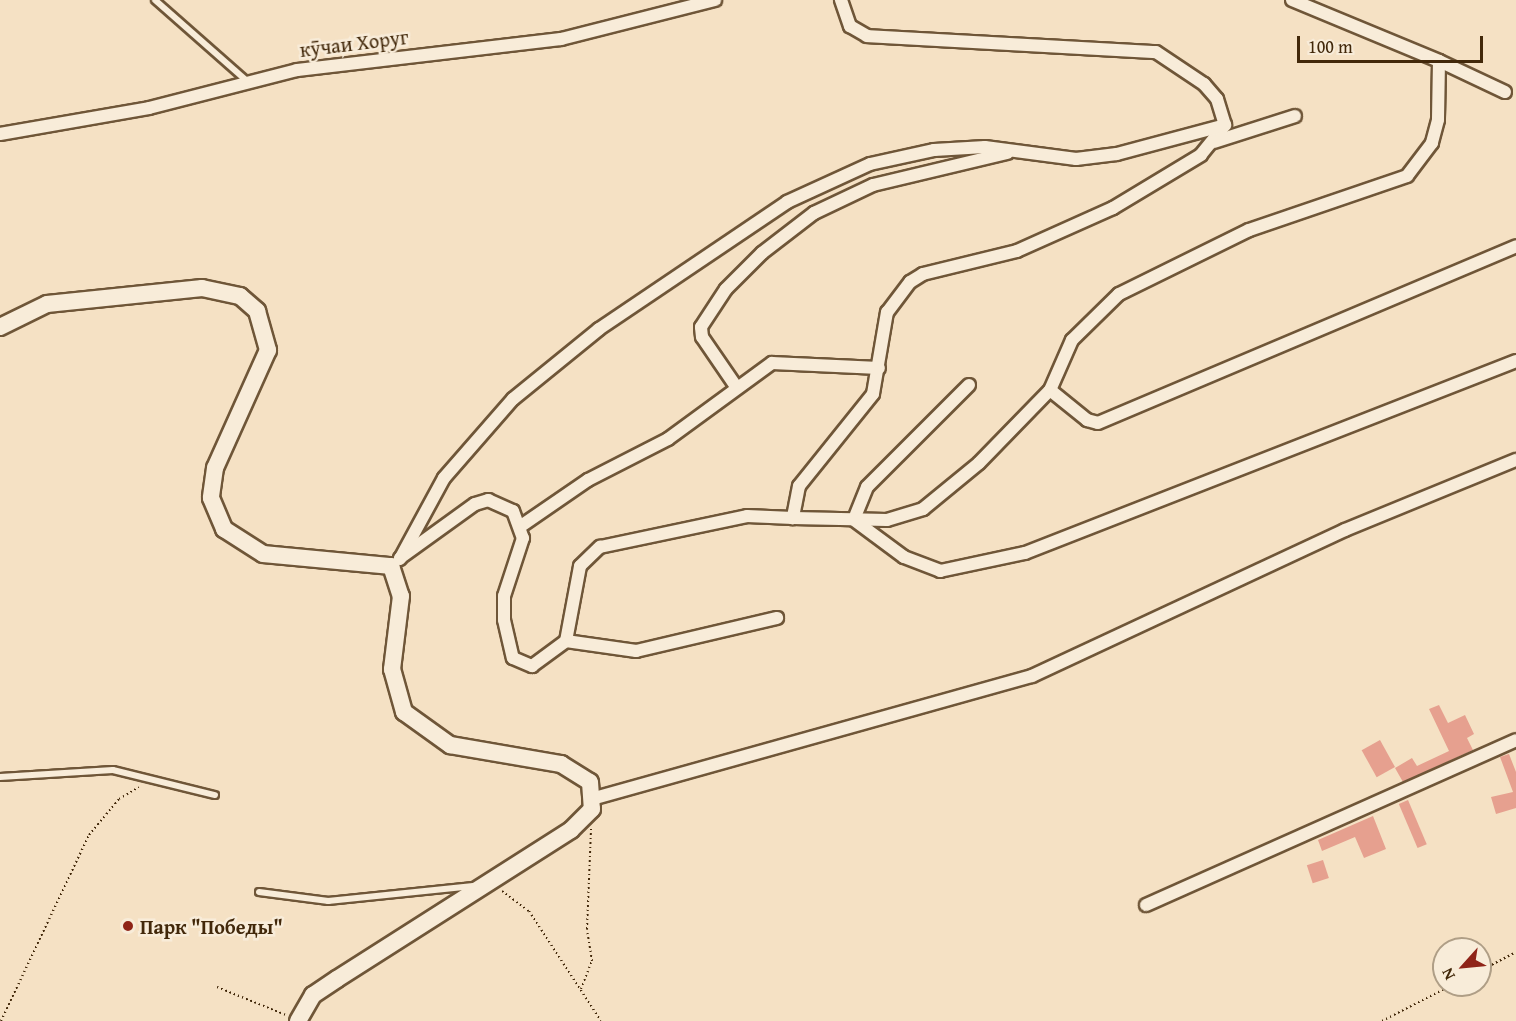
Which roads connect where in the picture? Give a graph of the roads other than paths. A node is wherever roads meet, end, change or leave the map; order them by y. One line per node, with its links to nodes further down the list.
1 (155, 0): 6 (lane)
2 (715, 0): 6 (street, кӯчаи Хоруг)
3 (840, 0): 9 (street)
4 (1292, 0): 5 (street)
5 (1439, 61): 7 (street); 19 (street)
6 (247, 81): 10 (street, кӯчаи Хоруг)
7 (1505, 92)
8 (1295, 116): 11 (street)
9 (1225, 125): 11 (street); 12 (street)
10 (0, 134)
11 (1215, 142): 16 (street)
12 (1020, 150): 17 (street); 24 (street)
13 (1516, 246): 19 (street)
14 (0, 327): 24 (street)
15 (1516, 361): 22 (street)
16 (879, 368): 17 (street); 21 (street)
17 (735, 385): 23 (street)
18 (969, 385): 22 (street)
19 (1050, 390): 22 (street)
20 (1516, 460): 30 (street)
21 (793, 518): 22 (street); 26 (street)
22 (854, 520)
23 (521, 526): 24 (street); 26 (street)
24 (395, 563): 30 (street)
25 (777, 618): 26 (street)
26 (566, 641)
27 (1516, 740): 33 (street)
28 (0, 777): 29 (lane)
29 (215, 795)
30 (594, 803): 31 (street)
31 (489, 885): 32 (lane); 34 (street)
32 (259, 892)
33 (1146, 905)
34 (297, 1020)

